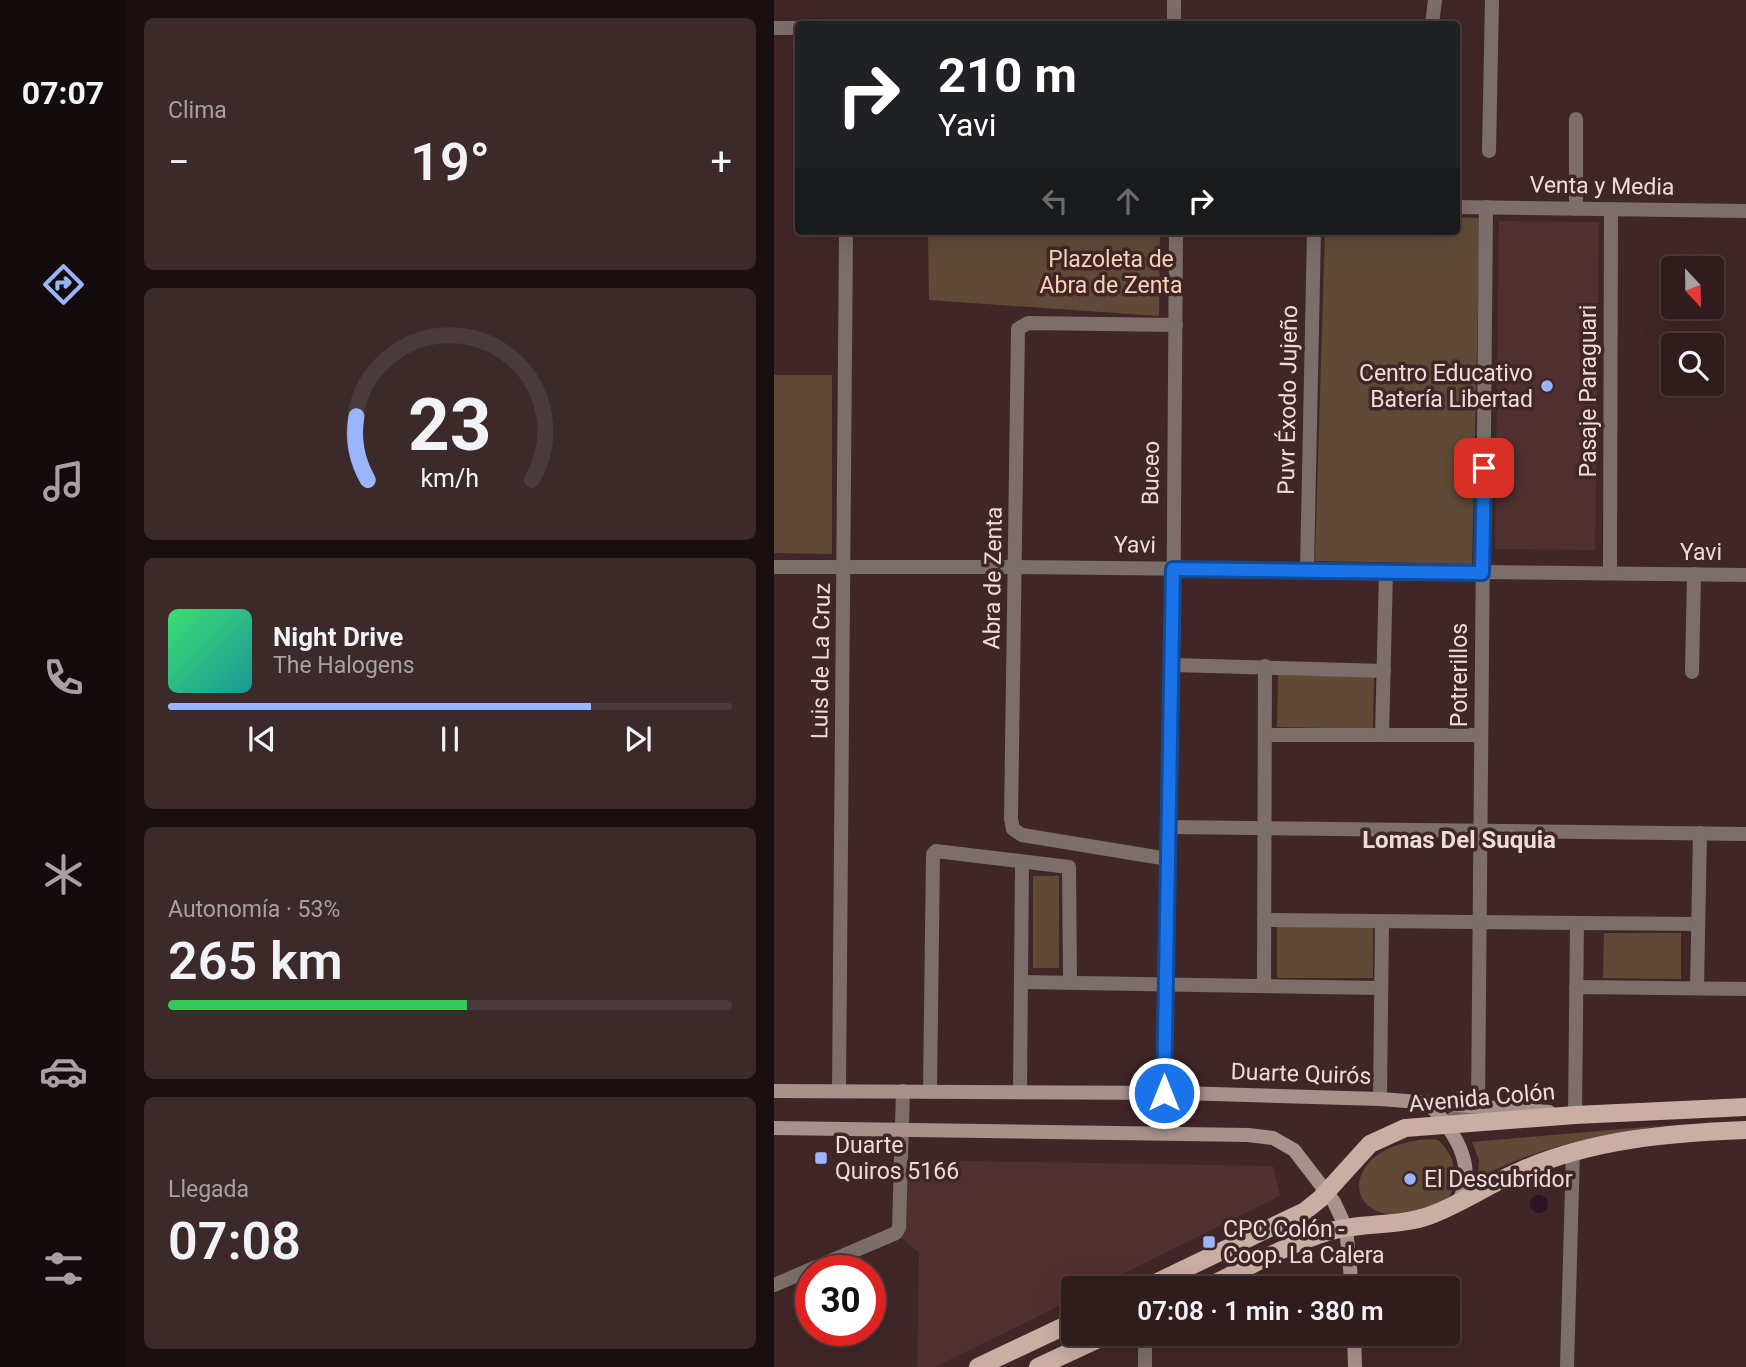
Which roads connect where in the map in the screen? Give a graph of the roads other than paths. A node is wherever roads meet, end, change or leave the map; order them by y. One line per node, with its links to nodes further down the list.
1 (1174, 0): 4 (street)
2 (1435, 0): 5 (street)
3 (1492, 0): 9 (street)
4 (1174, 21)
5 (1432, 21)
6 (774, 27): 7 (street)
7 (795, 28)
8 (1576, 119): 12 (street)
9 (1489, 151)
10 (1460, 207): 11 (street, Venta y Media)
11 (1486, 207): 12 (street, Venta y Media); 25 (street, Potrerillos)
12 (1576, 209): 13 (street, Venta y Media)
13 (1611, 209): 14 (street, Venta y Media); 26 (street, Pasaje Paraguari)
14 (1746, 211)
15 (846, 235): 19 (street, Luis de La Cruz)
16 (1176, 235): 18 (street, Buceo)
17 (1314, 235): 23 (street, Puvr Éxodo Jujeño)
18 (1176, 325): 20 (street, Abra de Zenta); 22 (street, Buceo)
19 (845, 567): 20 (street, Yavi); 21 (street, Yavi); 57 (street, Luis de La Cruz)
20 (1017, 567): 22 (street, Yavi); 41 (street, Abra de Zenta)
21 (774, 568)
22 (1173, 569): 23 (street, Yavi); 29 (street, Buceo)
23 (1307, 570): 24 (street, Yavi)
24 (1386, 571): 25 (street, Yavi); 31 (street)
25 (1482, 573): 26 (street, Yavi); 35 (street, Potrerillos)
26 (1610, 573): 27 (street, Yavi)
27 (1694, 574): 28 (street, Yavi); 32 (street)
28 (1746, 575)
29 (1173, 665): 30 (street); 36 (street, Buceo)
30 (1265, 666): 31 (street); 33 (street)
31 (1384, 671): 34 (street)
32 (1692, 672)
33 (1265, 735): 34 (street); 37 (street)
34 (1382, 735): 35 (street)
35 (1481, 735): 38 (street, Potrerillos)
36 (1168, 827): 37 (street); 41 (street, Buceo)
37 (1265, 828): 38 (street); 43 (street)
38 (1481, 831): 39 (street); 45 (street, Potrerillos)
39 (1700, 833): 40 (street); 47 (street)
40 (1746, 834)
41 (1168, 859): 50 (street, Buceo)
42 (1022, 862): 48 (street); 49 (street); 59 (street)
43 (1264, 920): 44 (street); 51 (street)
44 (1382, 921): 45 (street); 53 (street)
45 (1479, 922): 46 (street); 64 (street, Potrerillos)
46 (1577, 923): 47 (street); 52 (street)
47 (1698, 924): 54 (street)
48 (1021, 982): 49 (street); 60 (street)
49 (1070, 982): 50 (street)
50 (1165, 984): 51 (street); 61 (street, Buceo)
51 (1264, 986): 53 (street)
52 (1576, 987): 54 (street); 66 (street)
53 (1381, 988): 62 (street)
54 (1697, 989): 55 (street)
55 (1746, 989)
56 (774, 1091): 57 (main road, Duarte Quirós)
57 (839, 1091): 58 (main road, Duarte Quirós)
58 (903, 1091): 59 (main road, Duarte Quirós); 70 (street)
59 (930, 1092): 60 (main road, Duarte Quirós)
60 (1020, 1092): 61 (main road, Duarte Quirós)
61 (1164, 1093): 62 (main road, Duarte Quirós)
62 (1380, 1100): 63 (main road, Duarte Quirós)
63 (1428, 1103): 64 (main road, Duarte Quirós); 67 (main road)
64 (1478, 1106): 66 (main road, Duarte Quirós); 67 (street)
65 (1746, 1107): 66 (main road, Avenida Colón)
66 (1575, 1115): 67 (main road, Avenida Colón)
67 (1445, 1123): 72 (main road, Avenida Colón); 73 (main road)
68 (774, 1128): 70 (main road)
69 (1746, 1130): 71 (main road)
70 (903, 1131): 72 (main road); 78 (street)
71 (1573, 1151): 73 (main road); 87 (street)
72 (1328, 1192): 74 (main road); 75 (main road, Avenida Colón)
73 (1459, 1201): 74 (main road)
74 (1346, 1228): 76 (main road); 77 (main road)
75 (1171, 1276)
76 (1230, 1276)
77 (1351, 1276)
78 (774, 1286)
79 (1061, 1328): 83 (main road)
80 (1083, 1346): 84 (main road)
81 (1145, 1346): 85 (street)
82 (1354, 1346): 86 (main road)
83 (978, 1367)
84 (1038, 1367)
85 (1145, 1367)
86 (1355, 1367)
87 (1567, 1367)

